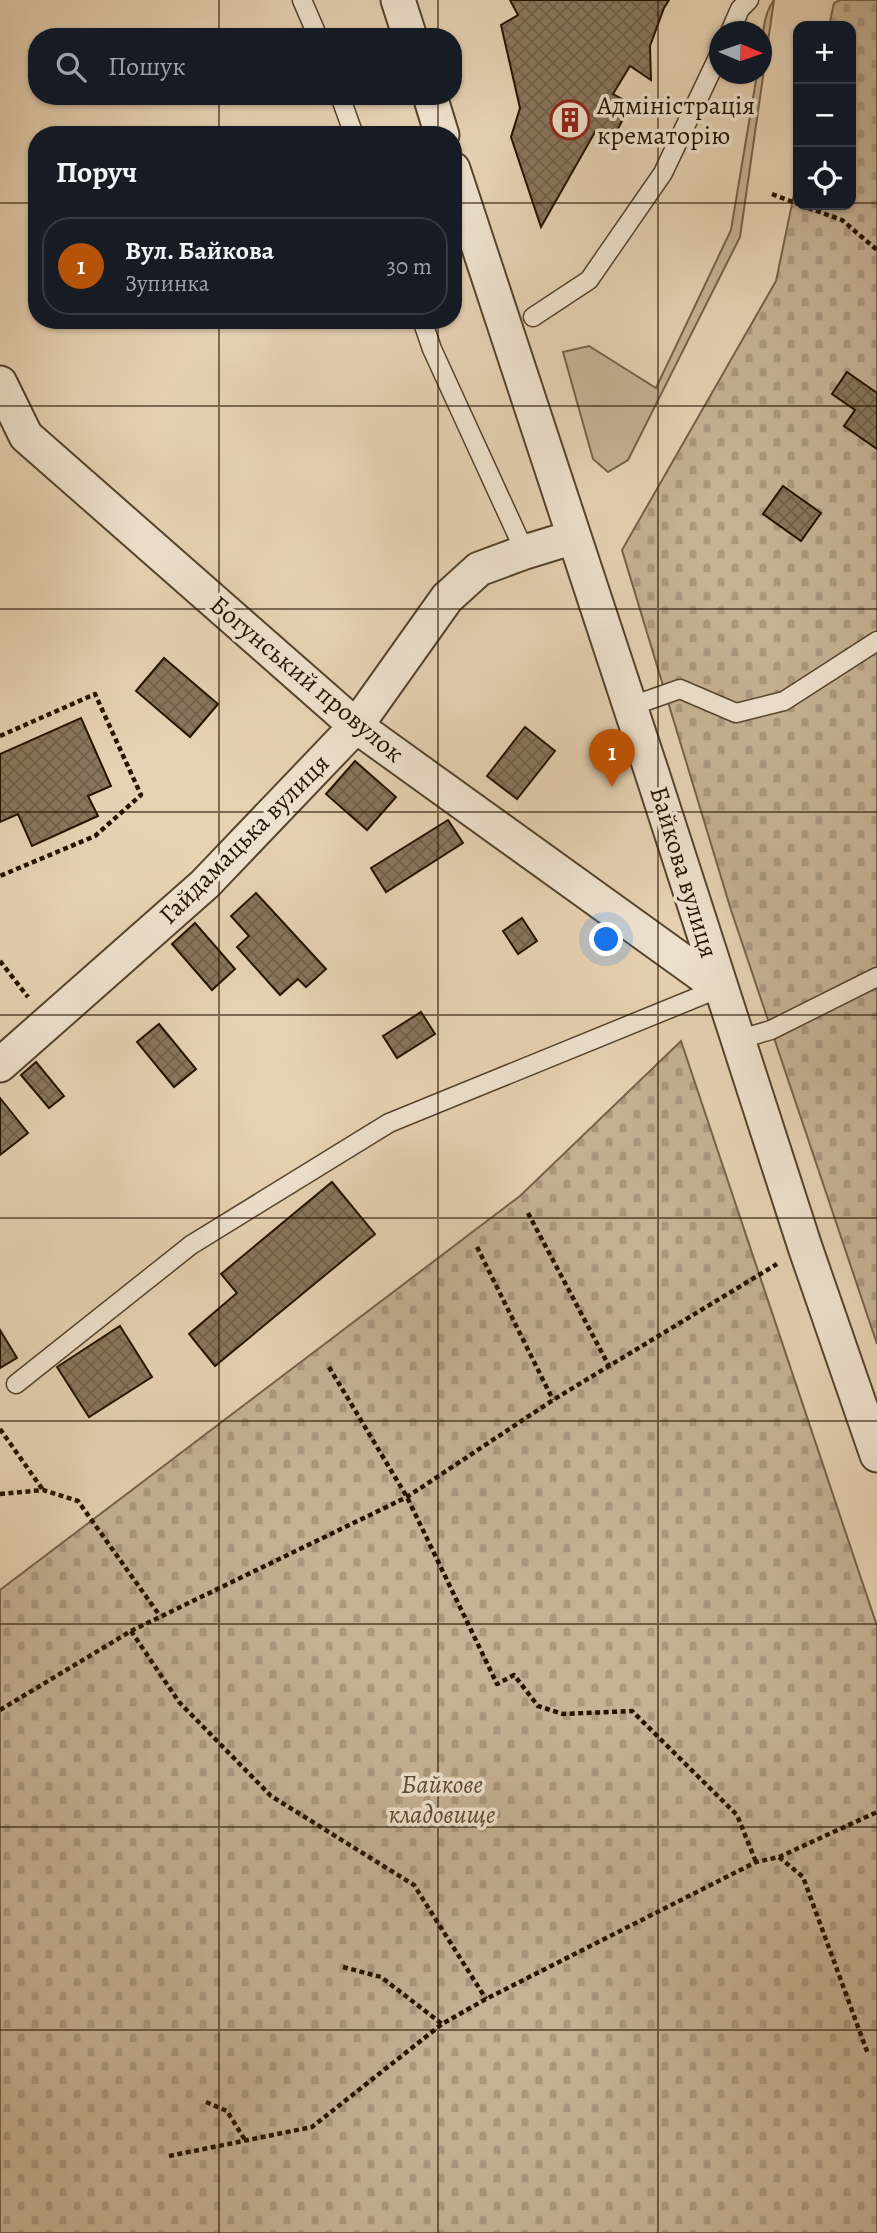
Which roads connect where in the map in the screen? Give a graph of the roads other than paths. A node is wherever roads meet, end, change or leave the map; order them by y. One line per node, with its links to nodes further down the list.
1 (302, 0): 5 (lane)
2 (398, 0): 6 (street)
3 (749, 0): 4 (lane)
4 (735, 21)
5 (314, 28)
6 (407, 28)
7 (709, 74): 13 (lane)
8 (343, 105): 10 (lane)
9 (433, 105): 11 (street)
10 (351, 126)
11 (439, 126)
12 (462, 196): 17 (street, Байкова вулиця)
13 (533, 317)
14 (425, 329): 18 (lane)
15 (0, 383): 16 (street, Богунський провулок)
16 (13, 442): 21 (street, Богунський провулок)
17 (574, 537): 18 (street, Гайдамацька вулиця); 20 (street, Байкова вулиця)
18 (525, 552): 21 (street, Гайдамацька вулиця)
19 (877, 641): 20 (lane)
20 (629, 707): 23 (street, Байкова вулиця)
21 (356, 726): 23 (street, Богунський провулок); 25 (street, Гайдамацька вулиця)
22 (877, 977): 24 (lane)
23 (720, 988): 24 (street, Байкова вулиця); 26 (lane)
24 (737, 1040): 27 (street, Байкова вулиця)
25 (0, 1065)
26 (16, 1384)
27 (877, 1455)

